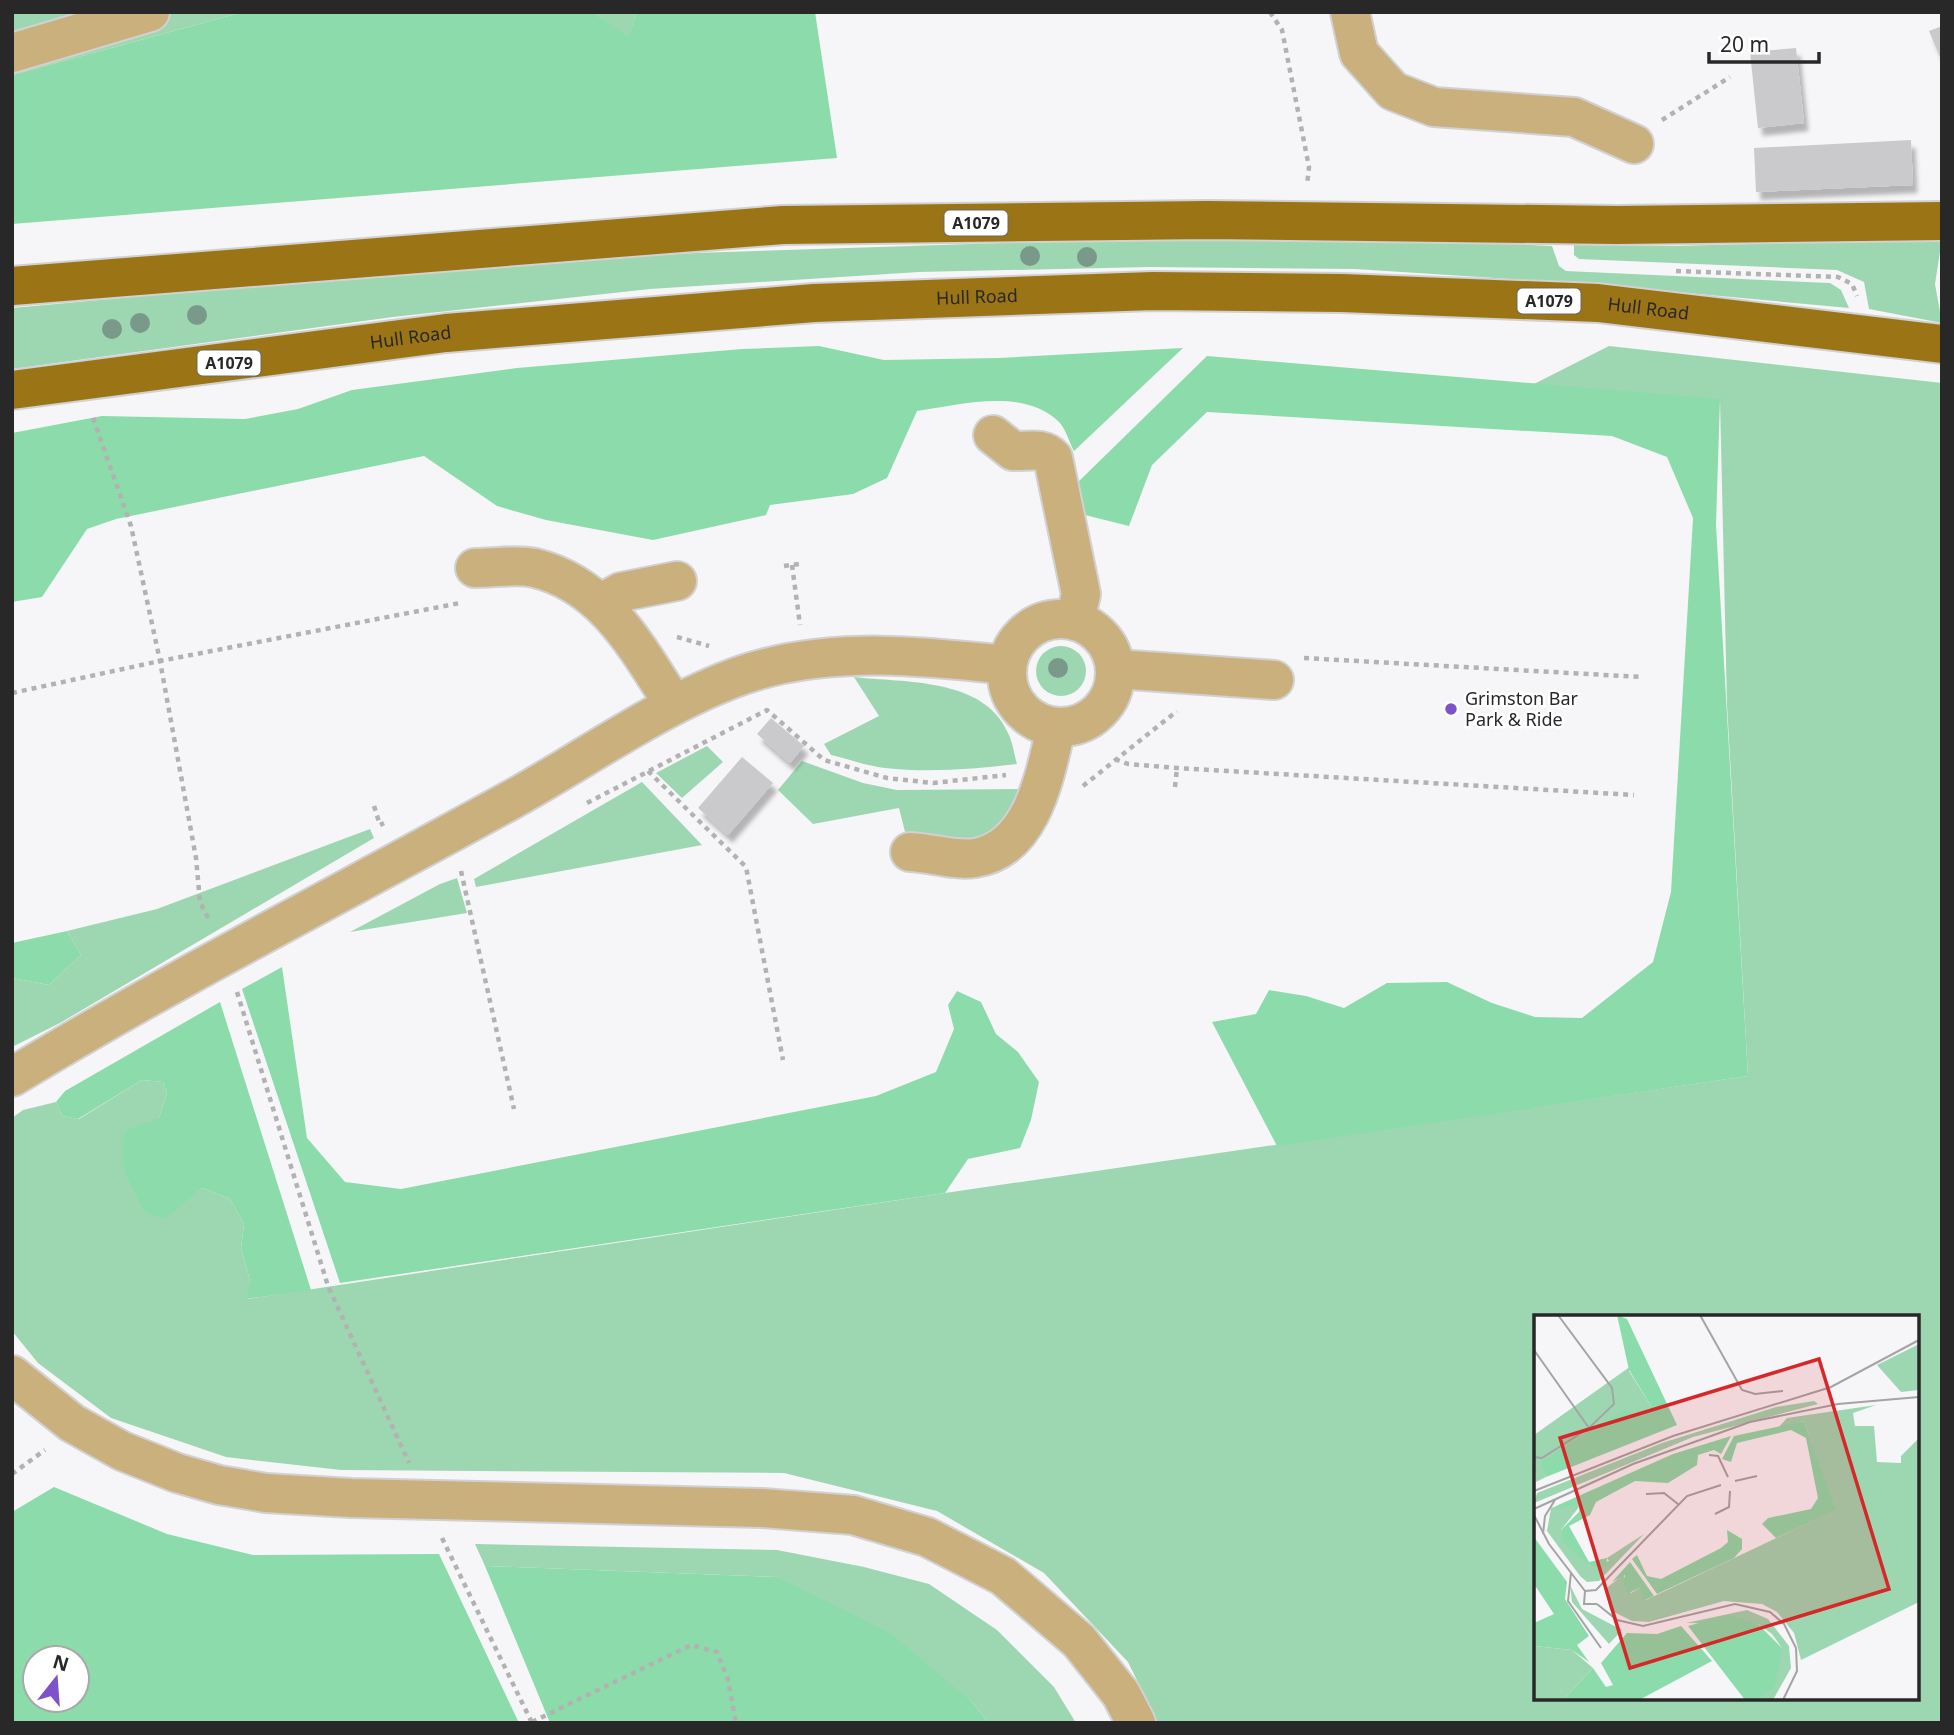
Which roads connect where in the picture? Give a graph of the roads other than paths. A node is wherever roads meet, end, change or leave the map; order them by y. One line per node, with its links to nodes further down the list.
1 (150, 12): 3 (street)
2 (1350, 12): 4 (street)
3 (12, 53)
4 (1634, 144)
5 (1942, 221): 6 (main road, A1079)
6 (12, 286)
7 (1942, 345): 8 (main road, Hull Road / A1079)
8 (12, 390)
9 (993, 435): 13 (street)
10 (677, 581): 12 (street)
11 (471, 585): 12 (street)
12 (613, 616): 17 (street)
13 (1075, 621): 14 (street); 15 (street)
14 (1007, 665): 17 (street); 18 (street)
15 (1116, 669): 16 (street); 18 (street)
16 (1287, 669)
17 (674, 705): 20 (street)
18 (1056, 728): 19 (street)
19 (910, 852)
20 (12, 1077)
21 (12, 1375): 22 (street)
22 (1136, 1723)

